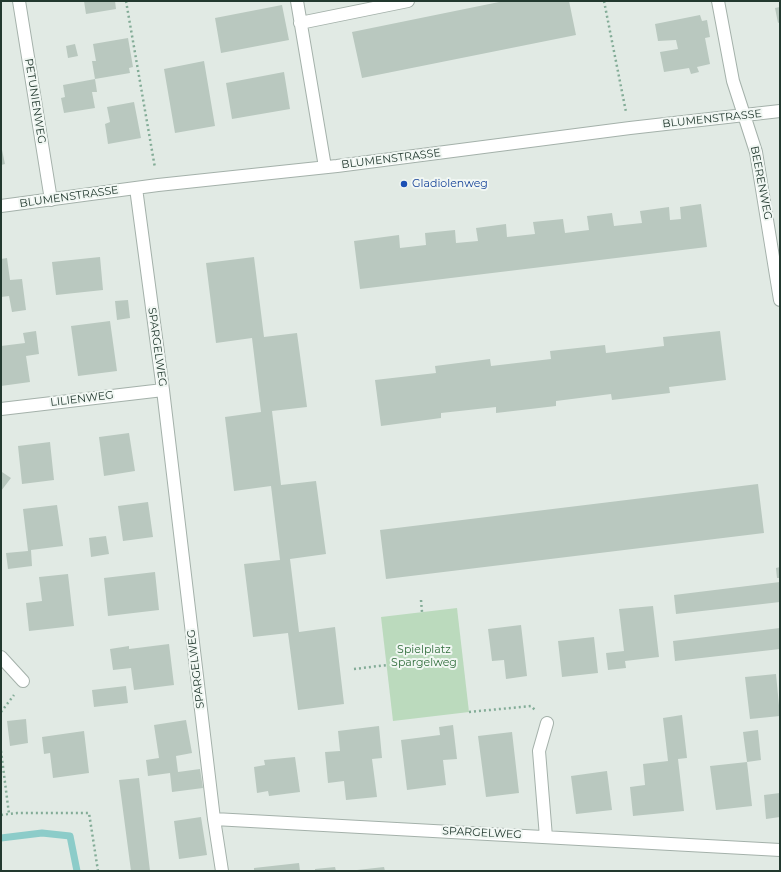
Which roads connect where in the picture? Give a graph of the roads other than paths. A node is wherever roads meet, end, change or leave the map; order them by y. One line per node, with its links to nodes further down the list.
1 (19, 1): 10 (street, PETUNIENWEG)
2 (296, 1): 5 (street)
3 (408, 1): 5 (street)
4 (718, 1): 7 (street, BEERENWEG)
5 (300, 22): 8 (street)
6 (780, 111): 7 (street, BLUMENSTRASSE)
7 (744, 116): 8 (street, BLUMENSTRASSE); 12 (street, BEERENWEG)
8 (325, 167): 9 (street, BLUMENSTRASSE)
9 (136, 188): 10 (street, BLUMENSTRASSE); 13 (street, SPARGELWEG)
10 (51, 200): 11 (street, BLUMENSTRASSE)
11 (1, 206)
12 (780, 300)
13 (163, 390): 14 (street, LILIENWEG); 18 (street, SPARGELWEG)
14 (1, 409)
15 (1, 657): 16 (street)
16 (23, 681)
17 (546, 723): 19 (street)
18 (214, 819): 19 (street, SPARGELWEG); 21 (street)
19 (546, 837): 20 (street, SPARGELWEG)
20 (780, 850)
21 (222, 871)

